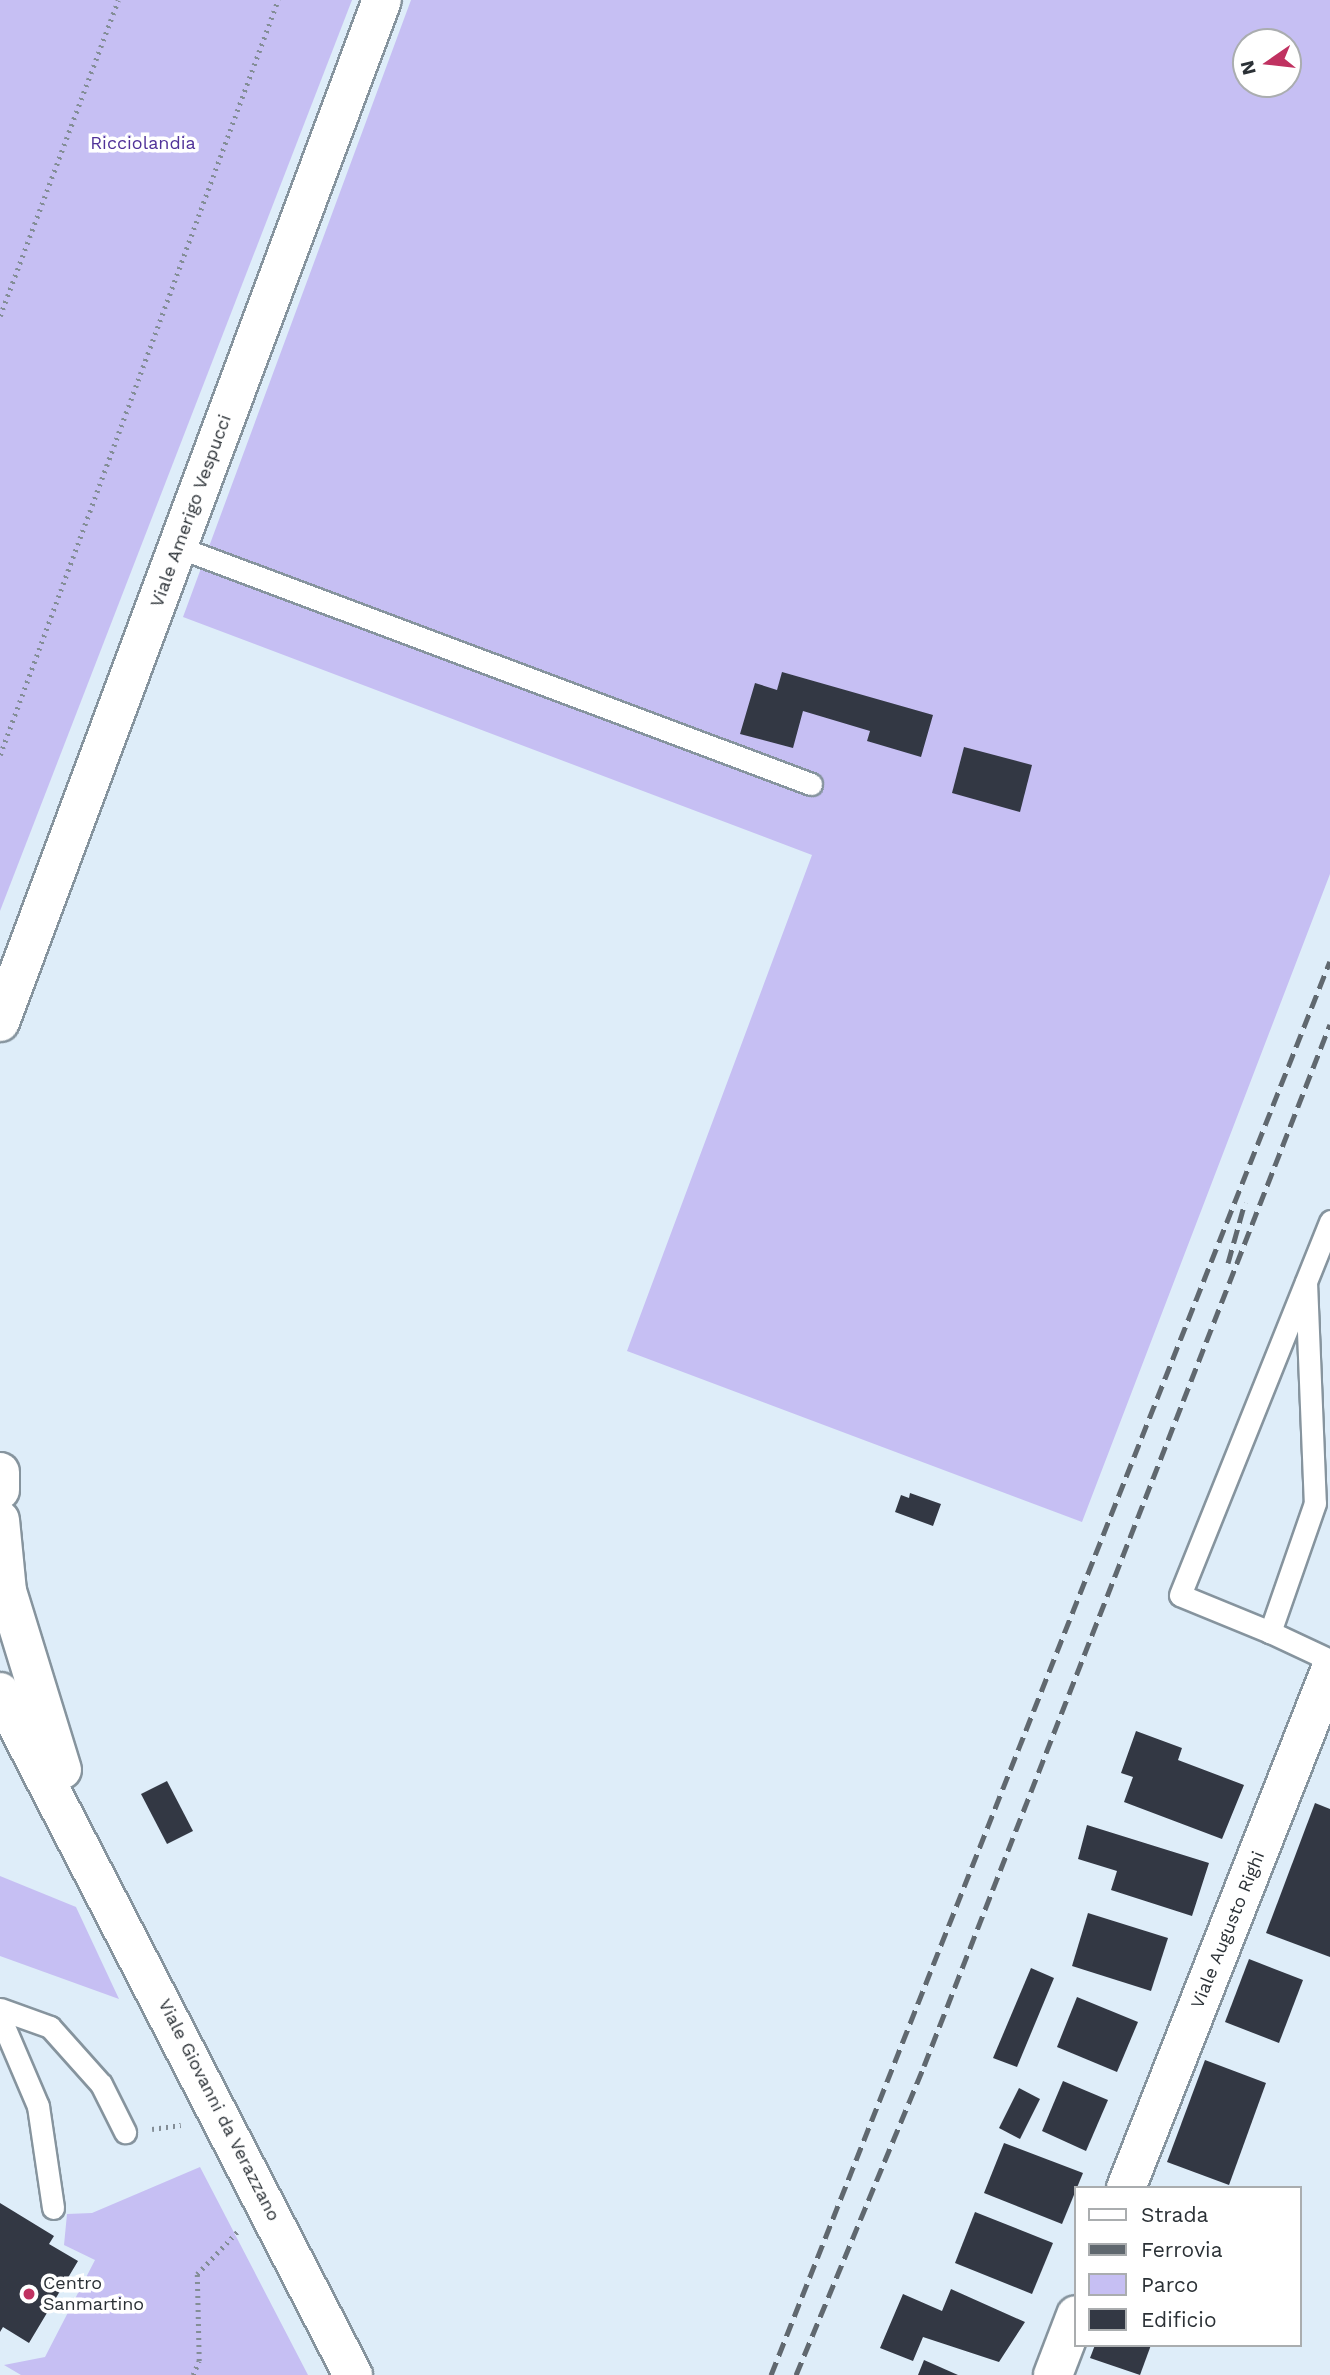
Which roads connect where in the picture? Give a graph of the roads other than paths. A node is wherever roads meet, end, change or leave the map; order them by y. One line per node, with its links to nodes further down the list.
1 (382, 0): 2 (street, Viale Amerigo Vespucci)
2 (178, 547): 3 (lane); 4 (street, Viale Amerigo Vespucci)
3 (811, 784)
4 (0, 1022)
5 (1330, 1221): 6 (lane)
6 (1306, 1282): 10 (lane); 10 (lane)
7 (0, 1472): 8 (street)
8 (0, 1490)
9 (0, 1520): 14 (street, Viale Giovanni da Verazzano)
10 (1270, 1632): 11 (lane)
11 (1330, 1660)
12 (1330, 1671): 18 (street, Viale Augusto Righi)
13 (0, 1692): 14 (street, Viale Giovanni da Verazzano)
14 (85, 1845): 21 (street, Viale Giovanni da Verazzano)
15 (0, 2009): 17 (lane)
16 (0, 2017): 19 (lane)
17 (125, 2132)
18 (1127, 2186)
19 (53, 2208)
20 (1074, 2320): 22 (street)
21 (353, 2375)
22 (1052, 2375)

